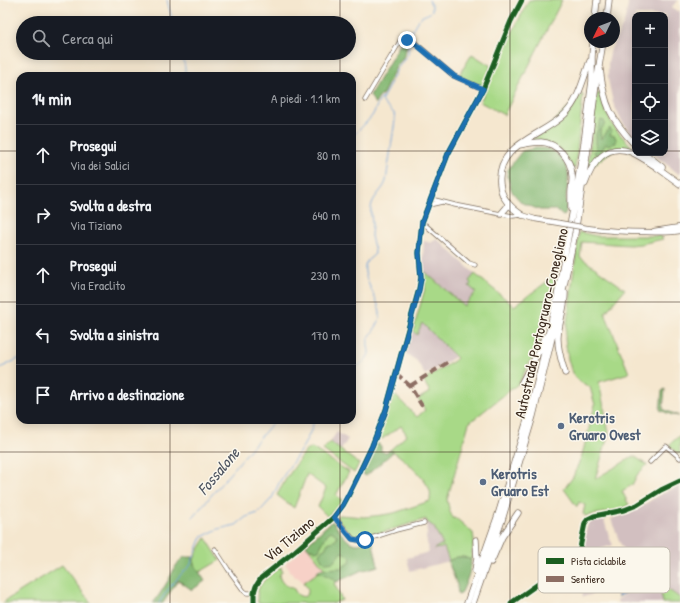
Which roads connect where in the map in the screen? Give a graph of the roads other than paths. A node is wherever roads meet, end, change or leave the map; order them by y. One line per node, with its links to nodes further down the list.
1 (522, 0): 10 (street, Via Tiziano)
2 (597, 0): 4 (highway)
3 (609, 0): 5 (highway)
4 (596, 12)
5 (608, 12)
6 (593, 48): 8 (highway, Autostrada Portogruaro-Conegliano)
7 (602, 48): 9 (highway, Autostrada Portogruaro-Conegliano)
8 (592, 57): 13 (highway); 27 (highway, Autostrada Portogruaro-Conegliano)
9 (599, 62): 12 (highway); 27 (highway, Autostrada Portogruaro-Conegliano)
10 (483, 89): 11 (street); 17 (street, Via Tiziano)
11 (365, 100)
12 (632, 142)
13 (517, 146): 19 (highway); 27 (highway)
14 (648, 156): 15 (highway)
15 (680, 181)
16 (680, 184): 27 (highway)
17 (431, 199): 18 (street); 20 (street, Via Tiziano)
18 (442, 202): 20 (street); 21 (street)
19 (508, 203): 21 (highway); 22 (highway)
20 (429, 205): 23 (street, Via Tiziano)
21 (501, 214): 22 (street)
22 (522, 215): 26 (main road, bridge)
23 (422, 222): 28 (street); 37 (street, Via Tiziano)
24 (680, 227): 26 (main road)
25 (680, 231): 26 (main road)
26 (646, 232)
27 (571, 233): 29 (highway, Autostrada Portogruaro-Conegliano); 30 (highway, Autostrada Portogruaro-Conegliano)
28 (475, 266)
29 (566, 278): 31 (highway); 42 (highway, Autostrada Portogruaro-Conegliano)
30 (557, 297): 32 (highway); 46 (highway, Autostrada Portogruaro-Conegliano)
31 (565, 373)
32 (522, 382)
33 (680, 458): 34 (street)
34 (650, 462)
35 (680, 481): 40 (street)
36 (518, 513): 42 (highway)
37 (334, 517): 38 (street); 44 (street, Via Tiziano)
38 (424, 523)
39 (476, 540): 46 (highway)
40 (580, 547)
41 (215, 549): 44 (street)
42 (480, 583): 47 (highway, Autostrada Portogruaro-Conegliano)
43 (538, 584): 48 (street)
44 (254, 594): 45 (street, Via Tiziano)
45 (254, 603)
46 (466, 603)
47 (473, 603)
48 (511, 603)

